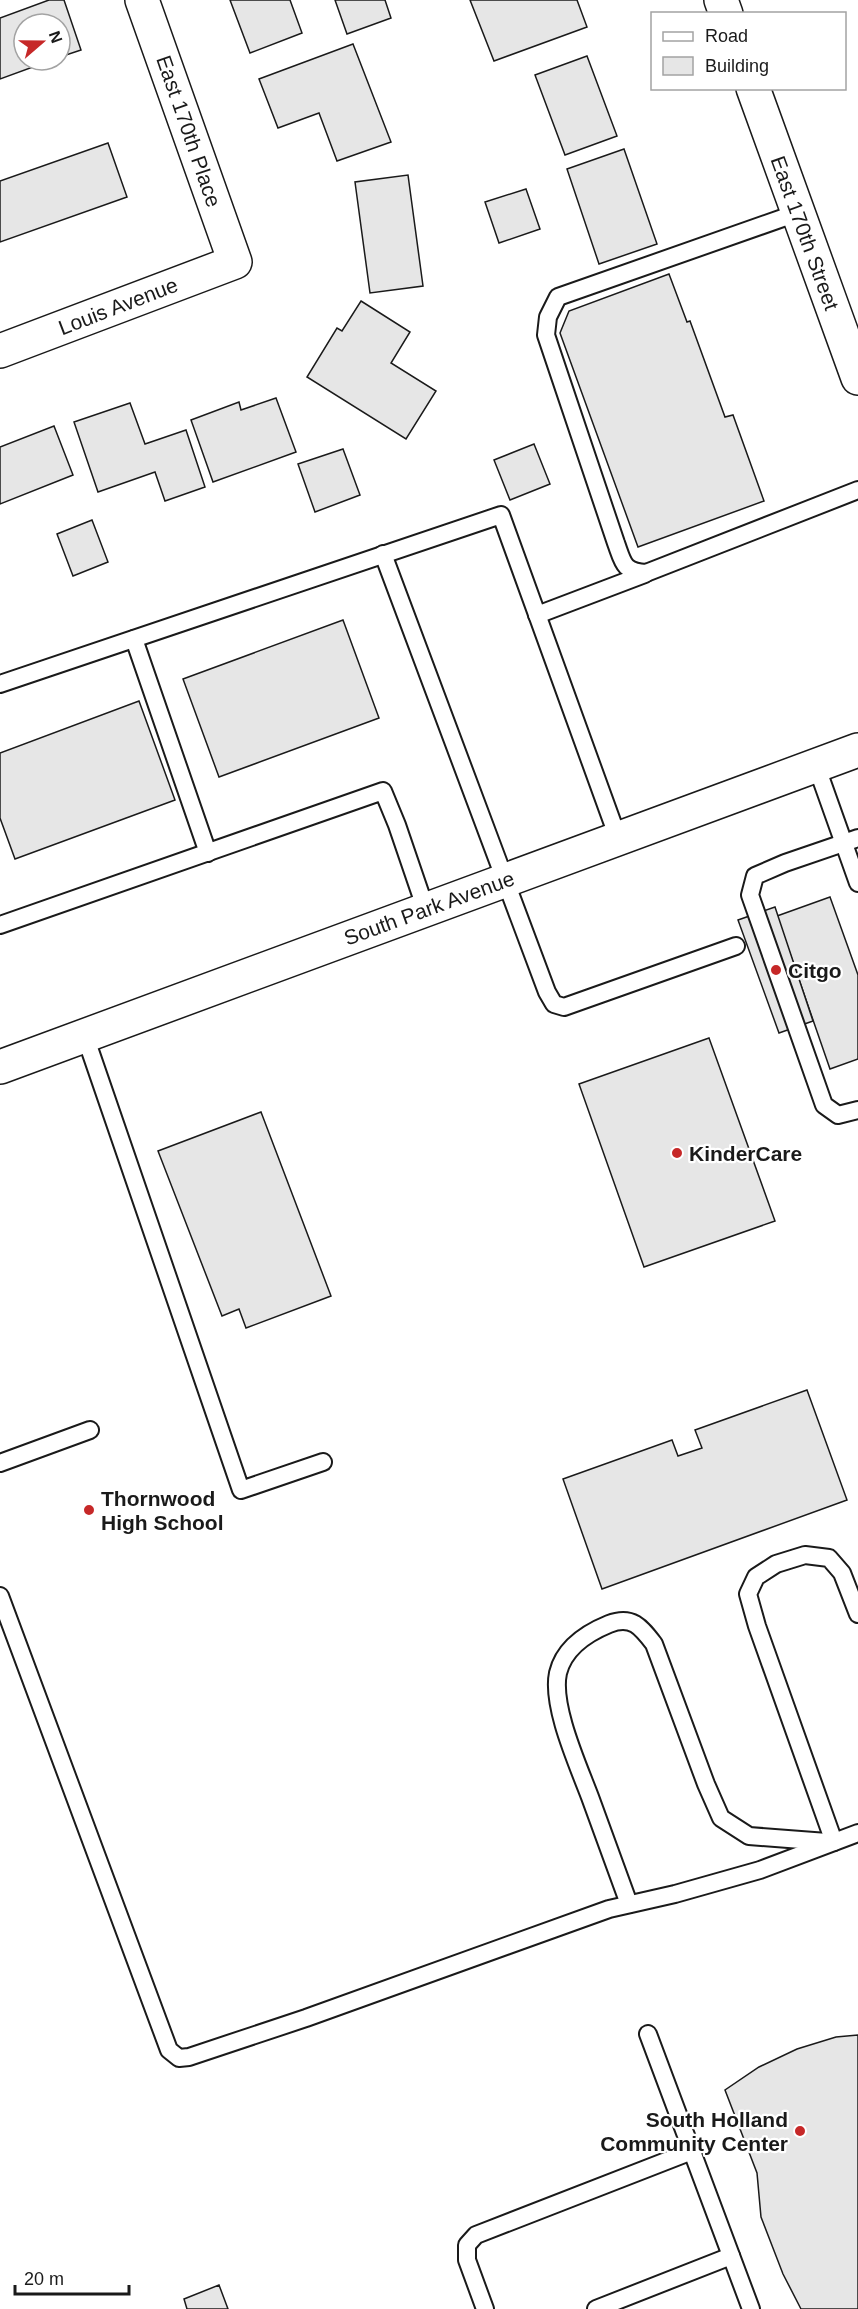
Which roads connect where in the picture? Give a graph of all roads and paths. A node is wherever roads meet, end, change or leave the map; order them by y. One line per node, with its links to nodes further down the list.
1 (142, 0): 4 (street, East 170th Place)
2 (754, 90): 3 (street, East 170th Street)
3 (797, 213): 6 (street, East 170th Street); 9 (lane)
4 (235, 262): 5 (street, Louis Avenue)
5 (0, 351)
6 (858, 378)
7 (858, 490): 9 (lane)
8 (384, 555): 10 (lane); 11 (lane); 18 (lane)
9 (646, 573): 10 (lane)
10 (537, 615): 15 (lane)
11 (134, 639): 12 (lane); 17 (lane)
12 (0, 684)
13 (858, 750): 14 (street, South Park Avenue)
14 (816, 765): 15 (street, South Park Avenue); 16 (lane)
15 (618, 838): 18 (street, South Park Avenue)
16 (851, 841): 19 (lane); 25 (lane)
17 (208, 853): 20 (lane); 21 (lane)
18 (506, 880): 20 (street, South Park Avenue); 22 (lane)
19 (858, 883)
20 (426, 910): 23 (street, South Park Avenue)
21 (0, 925)
22 (736, 946)
23 (85, 1036): 24 (street, South Park Avenue); 27 (lane)
24 (2, 1062)
25 (858, 1110)
26 (90, 1430): 28 (lane)
27 (323, 1462)
28 (0, 1463)
29 (0, 1596): 33 (lane)
30 (858, 1614): 32 (lane)
31 (858, 1833): 32 (lane)
32 (834, 1842): 33 (lane); 33 (lane)
33 (629, 1904)
34 (648, 2034): 35 (lane)
35 (692, 2151): 36 (lane); 37 (lane)
36 (731, 2256): 38 (lane); 39 (lane)
37 (485, 2309)
38 (596, 2309)
39 (751, 2309)

